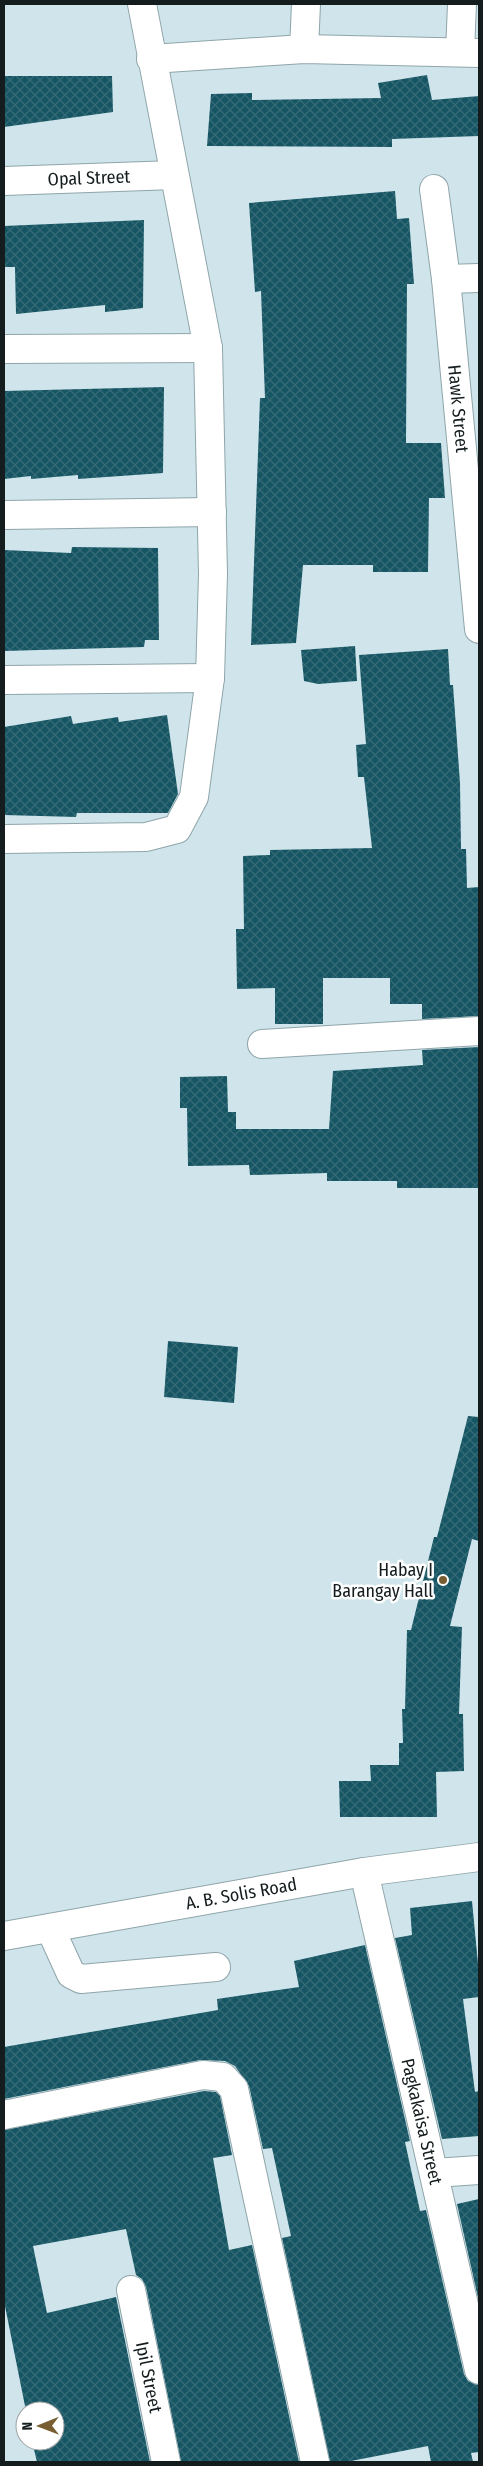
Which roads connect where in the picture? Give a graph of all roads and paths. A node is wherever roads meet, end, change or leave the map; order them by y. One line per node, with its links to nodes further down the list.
1 (142, 4): 6 (street)
2 (306, 4): 4 (street)
3 (462, 4): 5 (street)
4 (304, 49): 5 (street); 6 (street)
5 (470, 52)
6 (151, 59): 7 (street)
7 (174, 175): 8 (street, Opal Street); 12 (street)
8 (4, 181)
9 (434, 189): 11 (street, Hawk Street)
10 (479, 278): 11 (street)
11 (446, 279): 16 (street, Hawk Street)
12 (208, 348): 13 (street); 14 (street)
13 (4, 349)
14 (212, 512): 15 (street); 17 (street)
15 (4, 516)
16 (479, 629)
17 (210, 678): 18 (street); 19 (street)
18 (4, 680)
19 (4, 839)
20 (479, 1031): 21 (street)
21 (262, 1044)
22 (479, 1857): 23 (street, A. B. Solis Road)
23 (364, 1872): 24 (street, A. B. Solis Road); 29 (street, Pagkakaisa Street)
24 (50, 1928): 25 (street, A. B. Solis Road); 26 (street)
25 (4, 1936)
26 (216, 1967)
27 (4, 2115): 33 (street)
28 (479, 2170): 29 (street)
29 (434, 2173): 31 (street, Pagkakaisa Street)
30 (131, 2290): 32 (street, Ipil Street)
31 (479, 2370)
32 (166, 2462)
33 (315, 2462)

